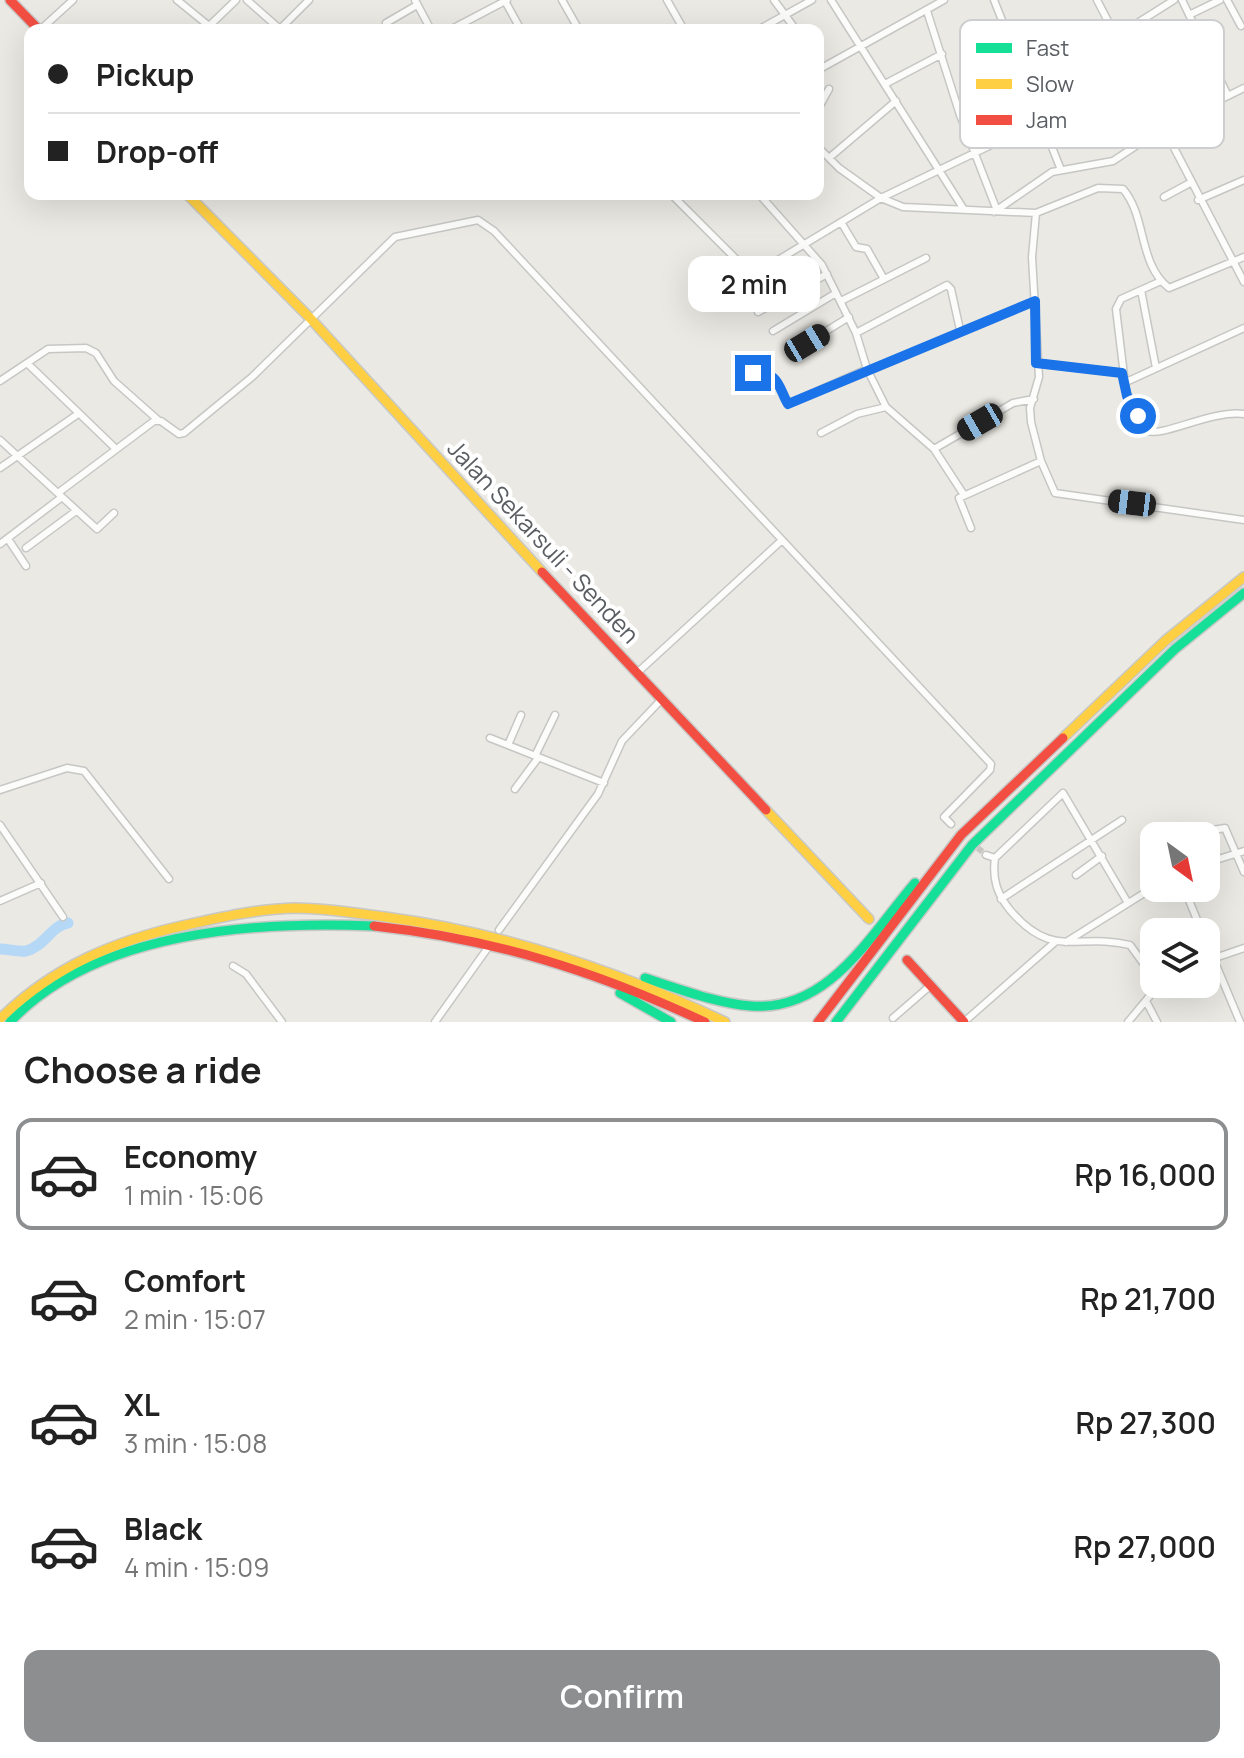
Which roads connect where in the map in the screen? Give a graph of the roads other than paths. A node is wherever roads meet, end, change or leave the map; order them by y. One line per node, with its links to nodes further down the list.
1 (10, 0): 30 (main road)
2 (73, 0): 31 (street)
3 (177, 0): 32 (street)
4 (236, 0): 33 (street)
5 (247, 0): 34 (street)
6 (309, 0): 35 (street)
7 (562, 0): 39 (street)
8 (679, 0): 21 (street)
9 (774, 0): 23 (street)
10 (812, 0): 23 (street)
11 (831, 0): 44 (street)
12 (944, 0): 22 (street)
13 (994, 0): 25 (street)
14 (1097, 0): 26 (street)
15 (1174, 0): 27 (street)
16 (1182, 0): 24 (street)
17 (1220, 0): 24 (street)
18 (1227, 0): 43 (street)
19 (506, 1): 37 (street); 38 (street)
20 (416, 2): 29 (street); 36 (street)
21 (668, 3): 40 (street)
22 (927, 11): 44 (street); 45 (street)
23 (786, 15): 41 (street); 42 (street)
24 (1189, 15): 28 (street)
25 (1002, 20)
26 (1107, 20)
27 (1140, 20)
28 (1192, 20)
29 (386, 23)
30 (33, 24)
31 (46, 24)
32 (203, 24)
33 (211, 24)
34 (273, 24)
35 (286, 24)
36 (428, 24)
37 (462, 24)
38 (518, 24)
39 (576, 24)
40 (680, 24)
41 (769, 24)
42 (792, 24)
43 (1241, 26)
44 (860, 46): 46 (street); 47 (street)
45 (942, 54): 47 (street); 55 (street)
46 (824, 64)
47 (885, 84): 54 (street)
48 (1224, 88): 51 (street)
49 (1244, 88): 51 (street)
50 (829, 89): 52 (street)
51 (1228, 96): 53 (street)
52 (824, 98)
53 (1224, 98)
54 (896, 101): 62 (street); 63 (street)
55 (960, 108)
56 (979, 148): 60 (street)
57 (1052, 148): 64 (street)
58 (1133, 148): 64 (street)
59 (1173, 148): 66 (street)
60 (974, 150): 63 (street); 74 (street)
61 (824, 153): 62 (street)
62 (829, 158): 68 (street)
63 (939, 169): 68 (street); 73 (street)
64 (1061, 170): 74 (street)
65 (1242, 180): 72 (street)
66 (1190, 183): 67 (street); 72 (street)
67 (1164, 197)
68 (881, 198): 73 (street); 76 (street)
69 (193, 200): 93 (main road, Jalan Sekarsuli - Senden)
70 (677, 200): 82 (street)
71 (765, 200): 77 (street)
72 (1198, 200): 80 (street)
73 (963, 208): 74 (street)
74 (995, 210): 75 (street)
75 (1036, 213): 84 (street); 90 (street)
76 (841, 222): 77 (street); 83 (street)
77 (806, 243): 81 (street); 82 (street)
78 (1244, 257): 80 (street)
79 (926, 258): 83 (street)
80 (1233, 263): 84 (street); 85 (street)
81 (827, 274): 88 (street); 91 (street)
82 (753, 276): 87 (street)
83 (884, 279): 89 (street)
84 (1161, 281): 86 (street)
85 (1244, 282)
86 (1141, 290): 102 (street); 104 (street)
87 (725, 292)
88 (836, 293): 89 (street); 96 (street)
89 (841, 301): 92 (street)
90 (1035, 301): 95 (street); 100 (street)
91 (758, 312)
92 (849, 317): 97 (street); 98 (street)
93 (310, 318): 111 (street); 126 (street); 132 (main road, Jalan Sekarsuli - Senden)
94 (1244, 328): 102 (street)
95 (960, 330): 97 (street); 103 (street)
96 (773, 331)
97 (856, 333): 103 (street)
98 (807, 343)
99 (27, 363): 105 (street); 109 (street); 111 (street)
100 (1036, 363): 104 (street); 107 (street)
101 (745, 365): 103 (street)
102 (1156, 368): 106 (street)
103 (867, 370): 108 (street)
104 (1122, 373): 106 (street)
105 (0, 381)
106 (1124, 383): 110 (street)
107 (1034, 399): 115 (street); 117 (street)
108 (886, 407): 112 (street); 115 (street)
109 (78, 414): 114 (street); 116 (street)
110 (1244, 414)
111 (158, 420): 114 (street)
112 (821, 433)
113 (0, 440): 116 (street)
114 (116, 449): 119 (street)
115 (934, 449): 120 (street)
116 (19, 455): 118 (street); 119 (street)
117 (1041, 461): 120 (street); 123 (street)
118 (0, 468)
119 (60, 495): 121 (street); 125 (street)
120 (964, 495): 124 (street)
121 (76, 511): 122 (street); 128 (street)
122 (114, 513)
123 (1244, 520)
124 (971, 528)
125 (8, 539): 127 (street); 129 (street)
126 (781, 541): 132 (street); 143 (street)
127 (0, 544)
128 (26, 548)
129 (26, 566)
130 (1244, 577): 146 (main road)
131 (1244, 593): 163 (main road)
132 (637, 673): 133 (main road, Jalan Sekarsuli - Senden)
133 (661, 700): 139 (street); 164 (main road, Jalan Sekarsuli - Senden)
134 (521, 715): 137 (street)
135 (555, 715): 138 (street)
136 (490, 738): 137 (street)
137 (508, 745): 138 (street)
138 (537, 757): 139 (street); 140 (street)
139 (604, 783): 165 (street)
140 (515, 789)
141 (0, 790): 156 (street)
142 (1122, 820): 147 (street)
143 (951, 824)
144 (0, 825): 157 (street)
145 (1220, 829): 149 (street)
146 (961, 835): 173 (main road); 187 (main road)
147 (1092, 838): 151 (street); 152 (street); 159 (street)
148 (1244, 851): 149 (street)
149 (1235, 853): 153 (street); 154 (street)
150 (986, 855): 152 (street)
151 (1102, 856): 155 (street); 161 (street)
152 (995, 858): 159 (street)
153 (1220, 858)
154 (1244, 872)
155 (1076, 875)
156 (169, 879)
157 (41, 883): 160 (street); 162 (street)
158 (1140, 896): 161 (street)
159 (1001, 899): 166 (street)
160 (0, 901)
161 (1128, 903): 167 (street)
162 (63, 917)
163 (914, 918): 188 (main road); 189 (main road)
164 (869, 919)
165 (499, 930)
166 (1055, 942): 167 (street); 190 (street)
167 (1066, 942): 171 (street)
168 (1244, 948): 170 (street)
169 (487, 949): 181 (street)
170 (1220, 956)
171 (1140, 959)
172 (907, 960): 176 (main road)
173 (568, 961): 180 (main road); 182 (main road); 184 (main road); 185 (main road); 186 (main road)
174 (233, 966): 183 (street)
175 (1220, 980): 193 (street)
176 (931, 985): 179 (street); 190 (main road)
177 (1148, 998): 178 (street)
178 (1146, 1001): 191 (street); 192 (street)
179 (893, 1018)
180 (0, 1019)
181 (437, 1021)
182 (10, 1022)
183 (282, 1022)
184 (671, 1022)
185 (705, 1022)
186 (725, 1022)
187 (818, 1022)
188 (836, 1022)
189 (846, 1022)
190 (964, 1022)
191 (1128, 1022)
192 (1157, 1022)
193 (1240, 1022)

